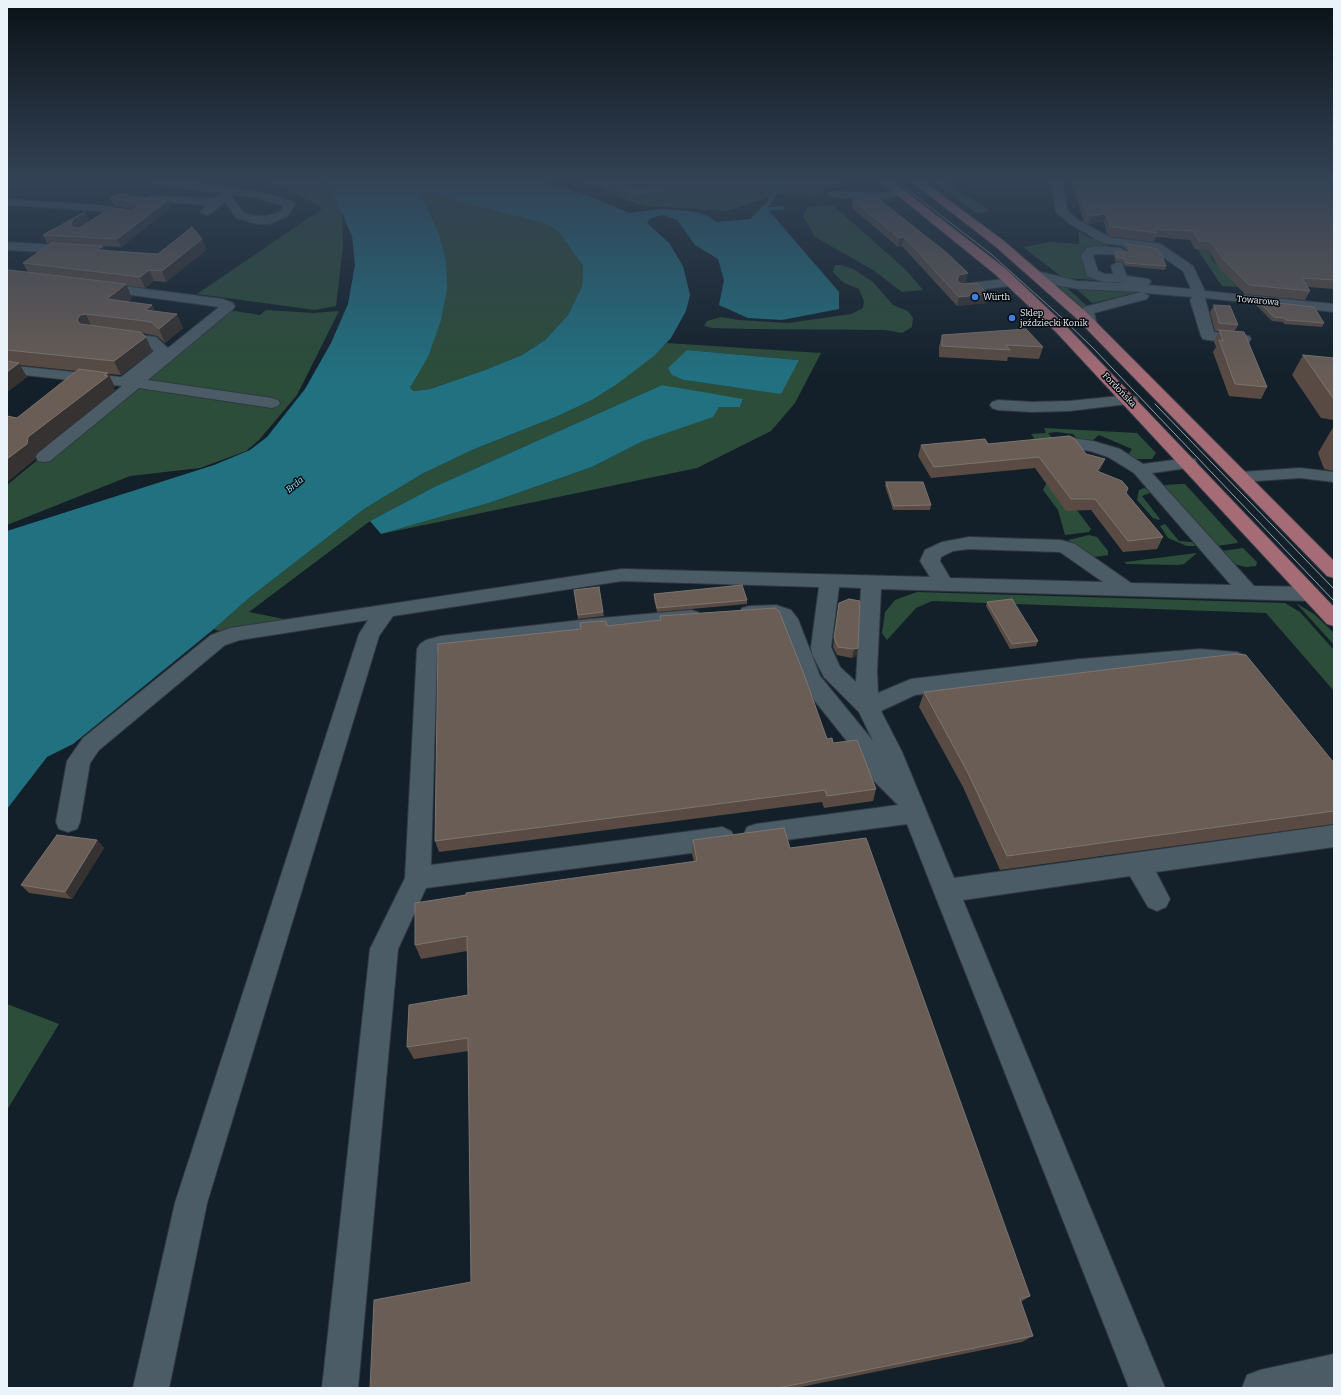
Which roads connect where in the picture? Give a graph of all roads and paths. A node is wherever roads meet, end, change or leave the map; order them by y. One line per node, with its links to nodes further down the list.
1 (9, 246): 5 (street)
2 (968, 246): 9 (main road, Fordońska)
3 (1000, 246): 7 (main road)
4 (1153, 246): 6 (street)
5 (86, 250)
6 (1170, 256): 8 (street); 8 (street)
7 (1037, 275): 13 (street, Towarowa); 19 (main road)
8 (1194, 279): 14 (street)
9 (1012, 282): 11 (street); 24 (main road, Fordońska)
10 (86, 285): 23 (street)
11 (963, 288)
12 (1274, 290): 15 (street)
13 (1181, 293): 14 (street, Towarowa); 19 (street, Towarowa)
14 (1200, 295): 17 (street, Towarowa); 21 (street)
15 (1334, 295)
16 (1334, 303): 17 (street)
17 (1308, 306): 18 (street, Towarowa)
18 (1334, 308)
19 (1090, 324): 31 (main road)
20 (106, 335): 23 (street)
21 (1244, 339)
22 (7, 369): 23 (street)
23 (130, 382): 25 (street); 28 (street)
24 (1130, 400): 26 (street); 29 (main road, Fordońska)
25 (272, 403)
26 (998, 405)
27 (1072, 443): 30 (street)
28 (44, 457)
29 (1189, 463): 30 (street); 39 (main road, Fordońska)
30 (1140, 469): 38 (street)
31 (1241, 478): 32 (street); 33 (main road)
32 (1334, 478)
33 (1334, 572)
34 (830, 582): 35 (street); 40 (street); 43 (street)
35 (871, 583): 36 (street); 43 (street)
36 (944, 584): 37 (street); 37 (street)
37 (1127, 589): 38 (street)
38 (1248, 592): 39 (street)
39 (1310, 594): 41 (main road, Fordońska)
40 (387, 610): 45 (street); 52 (street)
41 (1334, 619)
42 (1253, 673): 43 (street)
43 (868, 707): 44 (street)
44 (912, 807): 48 (street); 48 (street); 49 (street)
45 (68, 822)
46 (1334, 836): 47 (street)
47 (1137, 864): 49 (street); 50 (street)
48 (418, 878): 53 (street)
49 (946, 891): 54 (street)
50 (1157, 899)
51 (1334, 1372): 55 (street)
52 (151, 1388)
53 (340, 1388)
54 (1146, 1388)
55 (1260, 1388)

